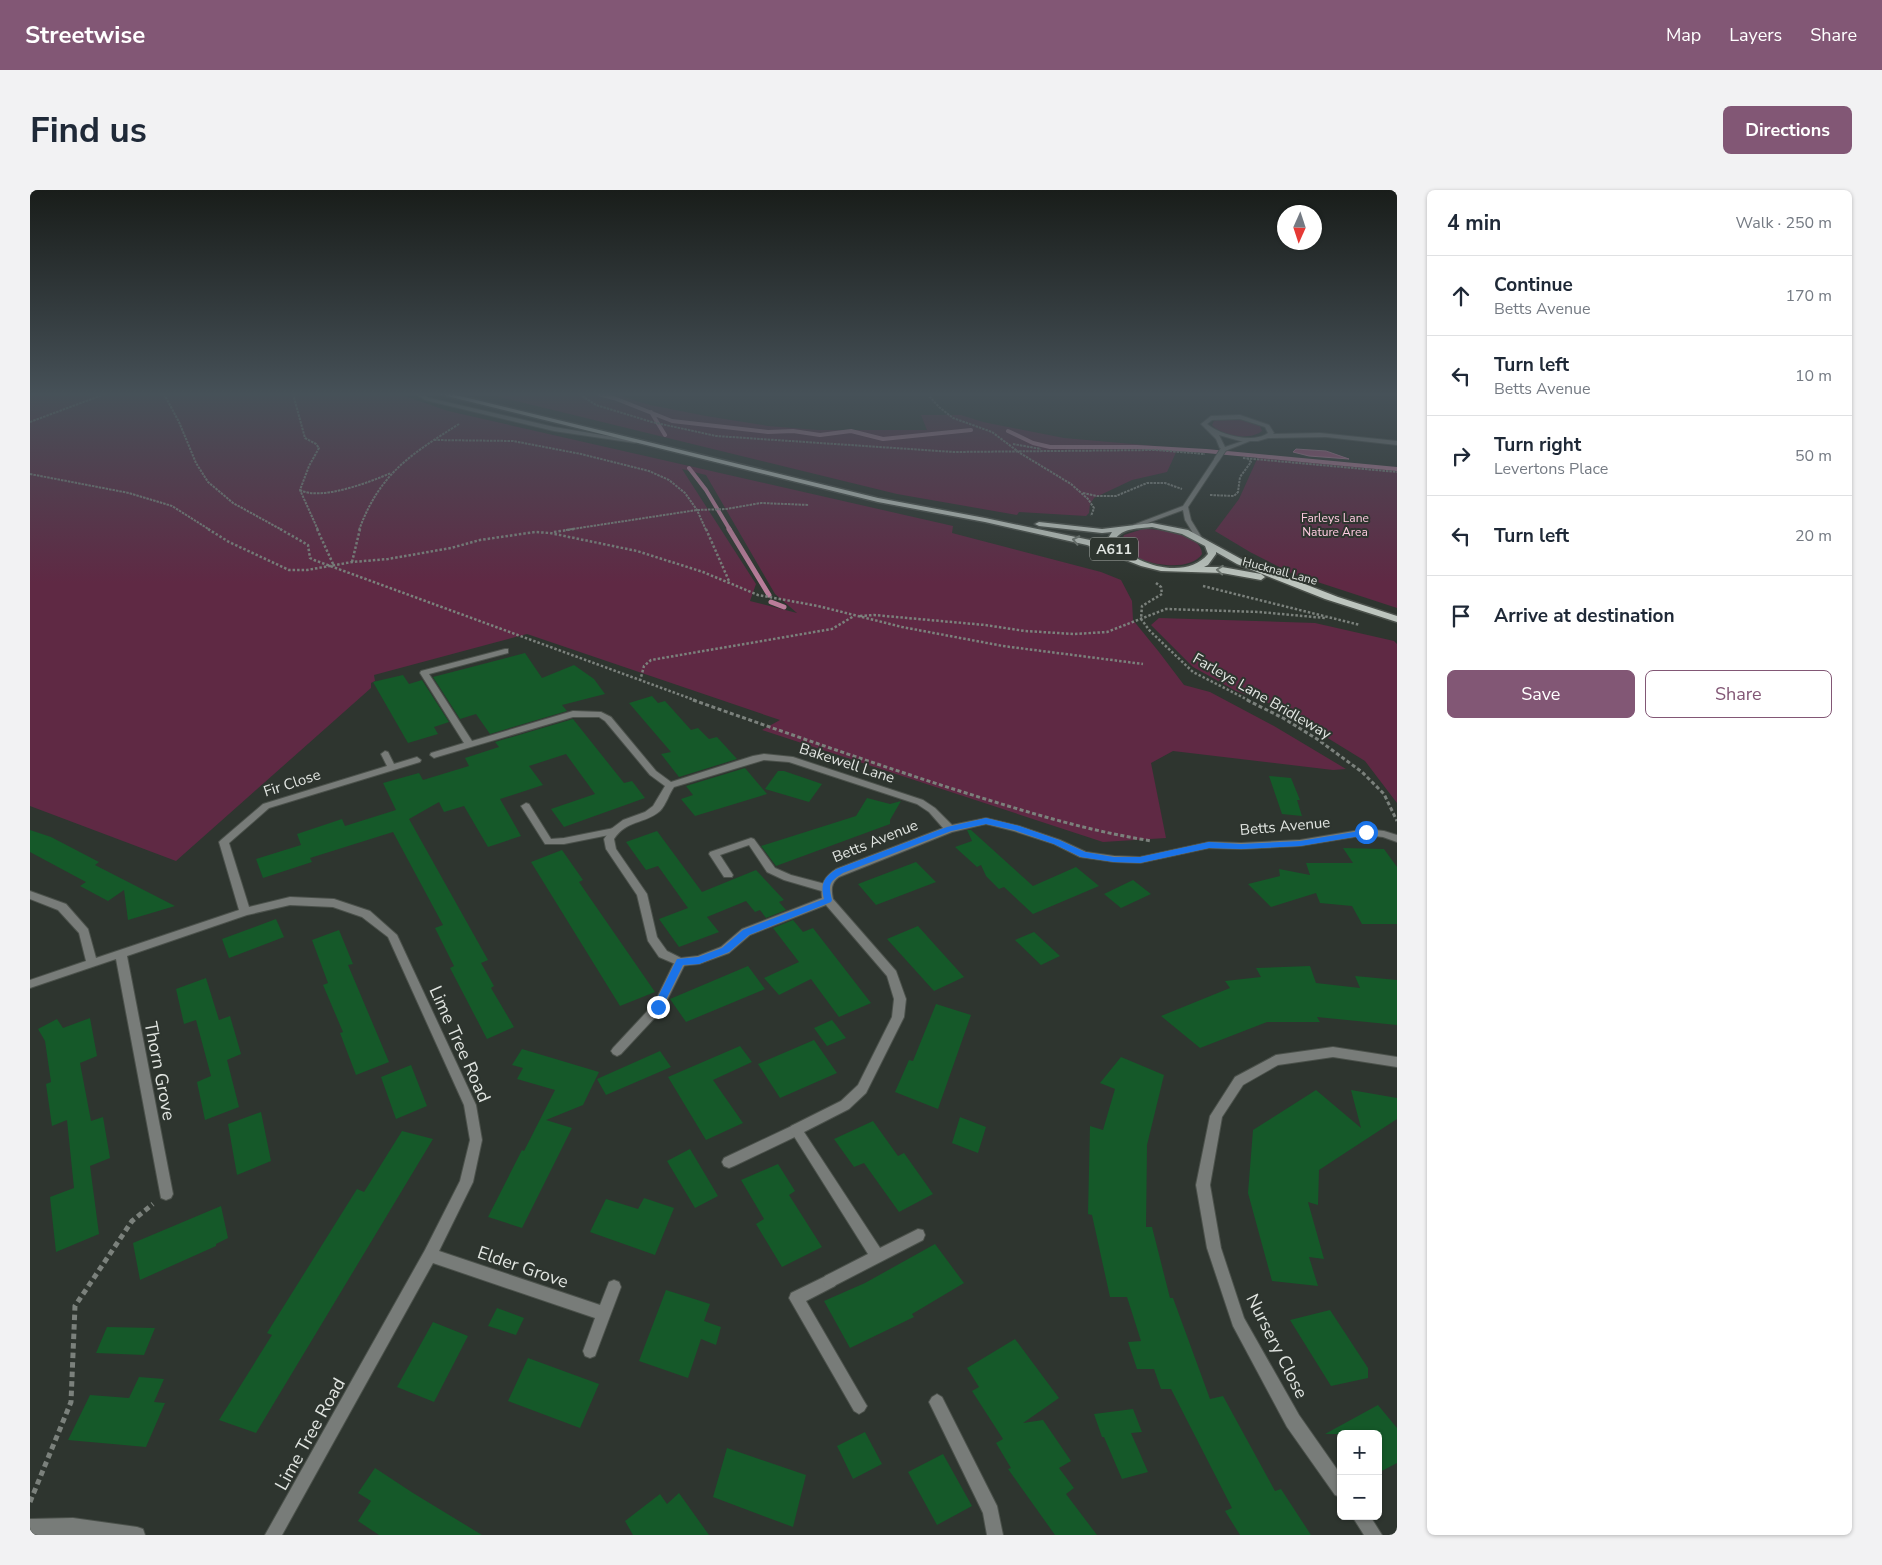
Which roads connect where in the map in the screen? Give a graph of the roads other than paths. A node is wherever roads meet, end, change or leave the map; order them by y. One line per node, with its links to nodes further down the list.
1 (700, 457): 4 (main road, Hucknall Lane / A611)
2 (1215, 457): 3 (street, bridge)
3 (1185, 507): 5 (street); 7 (street)
4 (985, 520): 6 (main road, Hucknall Lane / A611); 9 (main road, Hucknall Lane / A611, one-way to 4)
5 (1136, 526): 6 (main road, Hucknall Lane / A611); 7 (main road, Hucknall Lane / A611)
6 (1124, 528): 9 (main road, A611)
7 (1199, 538): 8 (main road, Hucknall Lane / A611)
8 (1209, 546): 10 (main road, Hucknall Lane / A611); 11 (main road, Hucknall Lane / A611)
9 (1122, 556): 10 (main road, Hucknall Lane / A611)
10 (1188, 569): 11 (main road, Hucknall Lane / A611, one-way to 10)
11 (1335, 599): 12 (main road, Hucknall Lane / A611)
12 (1397, 619)
13 (505, 651): 14 (street)
14 (470, 744): 16 (street); 19 (street)
15 (385, 754): 18 (street)
16 (434, 755)
17 (417, 760): 18 (street, Fir Close)
18 (392, 768): 27 (street, Fir Close)
19 (670, 785): 21 (street, Bakewell Lane); 22 (street)
20 (526, 806): 22 (street)
21 (950, 829): 23 (street, Betts Avenue); 25 (street, Betts Avenue)
22 (614, 831): 29 (street)
23 (1397, 839)
24 (728, 875): 25 (street)
25 (827, 894): 29 (street); 34 (street)
26 (30, 895): 30 (street)
27 (245, 912): 28 (street, Lime Tree Road); 38 (street, Lime Tree Road)
28 (121, 954): 30 (street, Lime Tree Road); 36 (street, Thorn Grove)
29 (680, 962): 32 (street)
30 (92, 963): 31 (street, Lime Tree Road)
31 (30, 984)
32 (617, 1051)
33 (1397, 1062): 45 (street, Nursery Close)
34 (796, 1130): 35 (street); 39 (street)
35 (729, 1162)
36 (166, 1194)
37 (918, 1235): 39 (street)
38 (430, 1255): 41 (street, Elder Grove); 49 (street, Lime Tree Road)
39 (876, 1256): 44 (street)
40 (614, 1288): 41 (street)
41 (604, 1314): 42 (street)
42 (590, 1351)
43 (937, 1402): 50 (street)
44 (859, 1406)
45 (1337, 1483)
46 (1363, 1520): 51 (street)
47 (30, 1527): 48 (street)
48 (137, 1535)
49 (274, 1535)
50 (995, 1535)
51 (1374, 1535)

